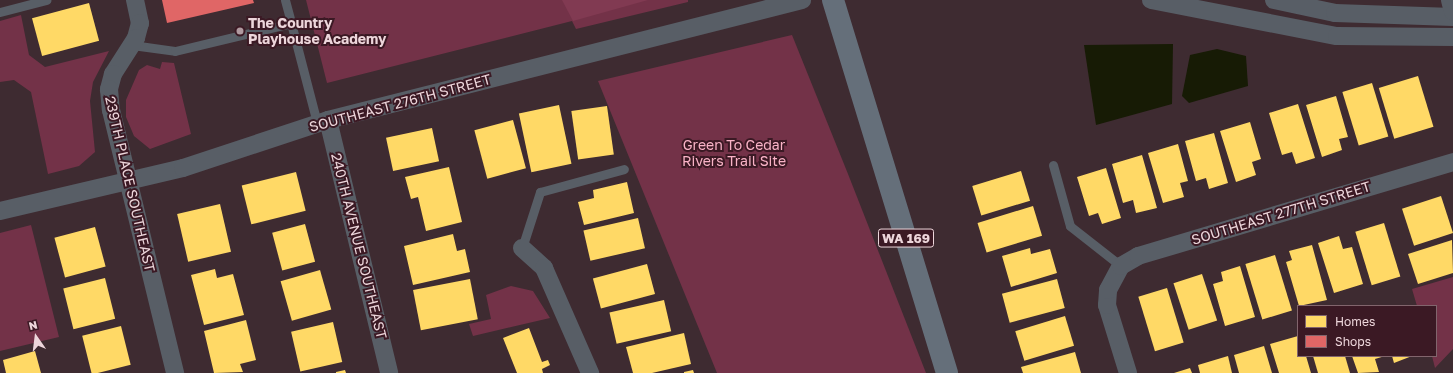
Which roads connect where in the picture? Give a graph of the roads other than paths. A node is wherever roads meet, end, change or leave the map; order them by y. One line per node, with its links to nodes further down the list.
1 (46, 0): 9 (lane)
2 (135, 0): 14 (street, 239TH PLACE SOUTHEAST)
3 (285, 0): 12 (lane)
4 (802, 0): 15 (street, SOUTHEAST 276TH STREET)
5 (833, 0): 26 (main road, WA 169)
6 (1151, 0): 13 (street)
7 (1274, 0): 11 (street)
8 (1450, 0): 10 (street)
9 (0, 12)
10 (1453, 12)
11 (1453, 17)
12 (291, 23): 14 (lane); 15 (lane)
13 (1453, 36)
14 (132, 45): 19 (street, 239TH PLACE SOUTHEAST)
15 (323, 122): 19 (street, SOUTHEAST 276TH STREET); 24 (street, 240TH AVENUE SOUTHEAST)
16 (1453, 162): 22 (street, SOUTHEAST 277TH STREET)
17 (1053, 164): 22 (lane)
18 (624, 169): 21 (lane)
19 (128, 181): 20 (street, SOUTHEAST 276TH STREET); 23 (street, 239TH PLACE SOUTHEAST)
20 (0, 211)
21 (522, 248): 25 (street)
22 (1118, 270): 27 (street)
23 (175, 373)
24 (389, 373)
25 (590, 373)
26 (947, 373)
27 (1128, 373)

